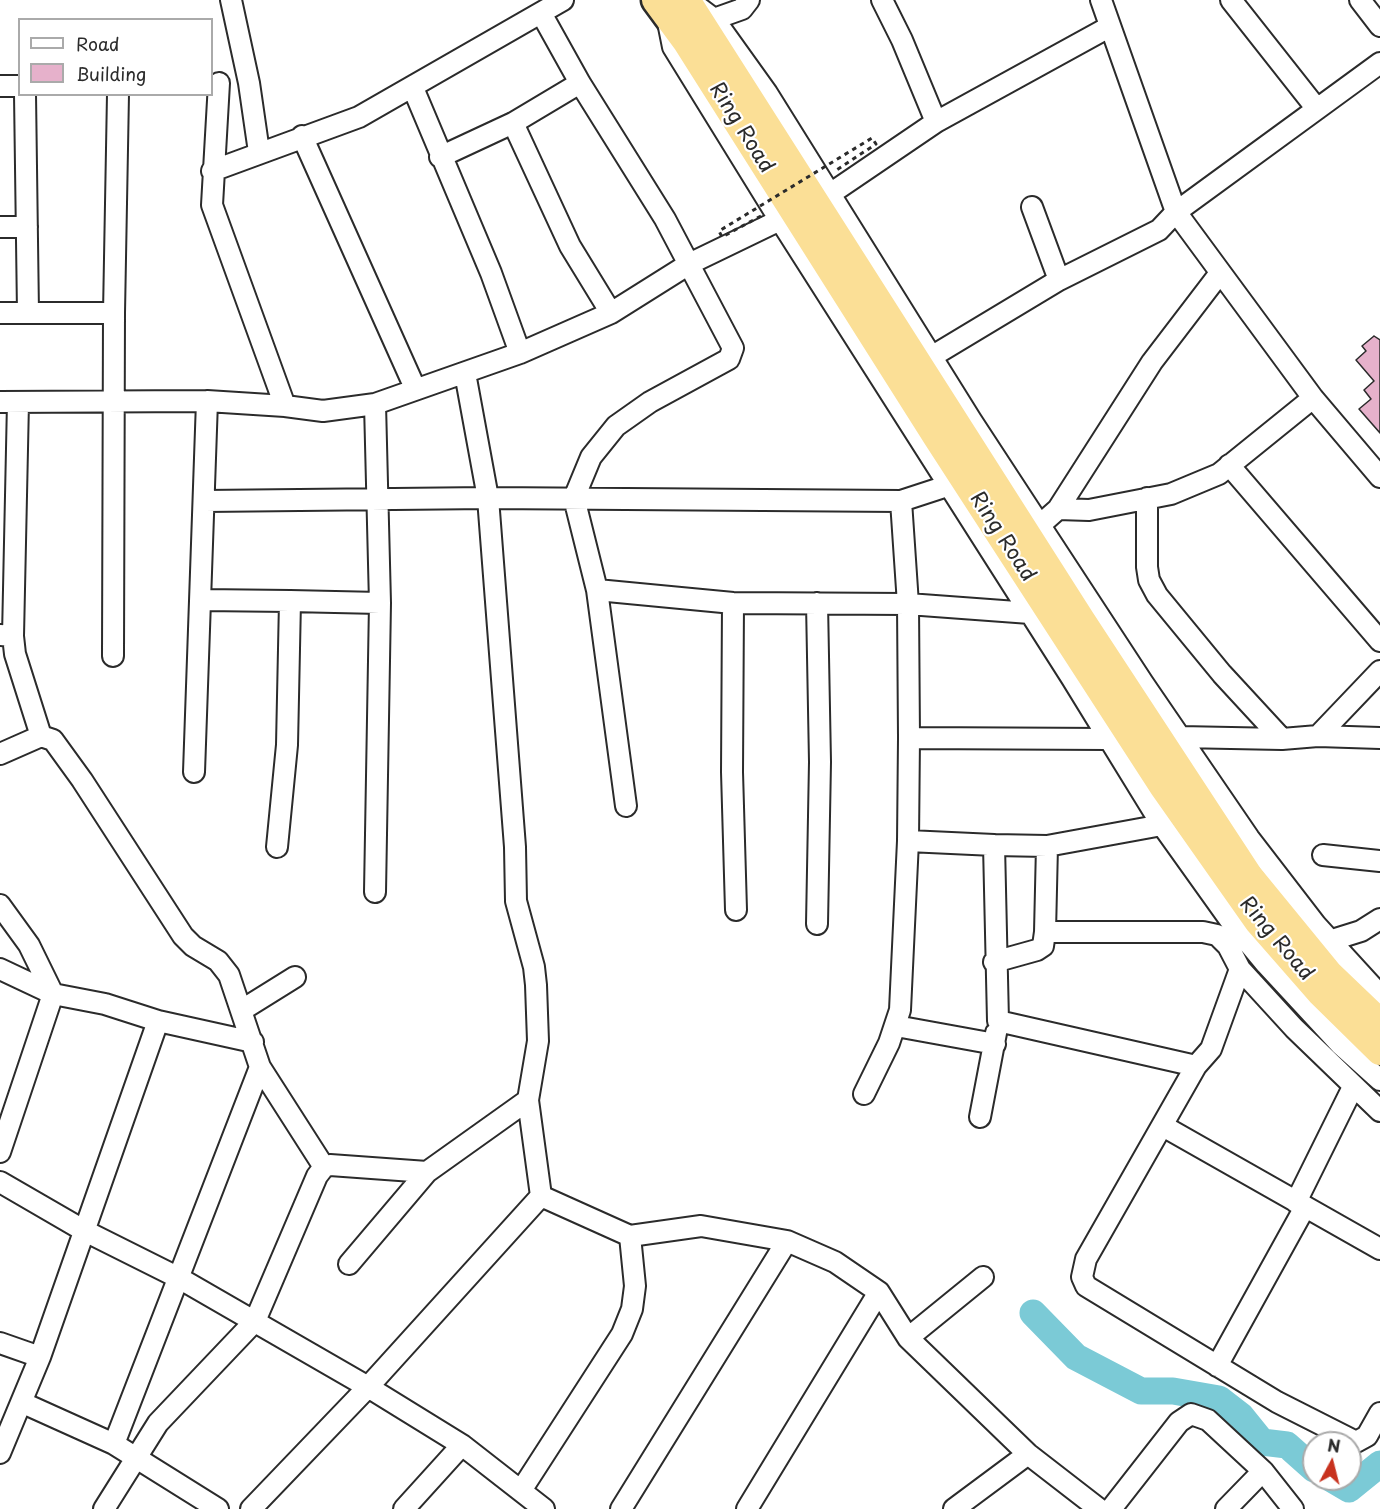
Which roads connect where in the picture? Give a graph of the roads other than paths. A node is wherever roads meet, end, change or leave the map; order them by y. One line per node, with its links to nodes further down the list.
1 (231, 0): 14 (street)
2 (749, 0): 9 (street)
3 (882, 0): 22 (street)
4 (1101, 0): 11 (street)
5 (1231, 0): 21 (street)
6 (1360, 0): 10 (street)
7 (674, 4): 9 (street); 31 (street); 107 (highway, Ring Road); 111 (highway, Ring Road)
8 (552, 5): 15 (street); 18 (street)
9 (714, 19): 28 (street)
10 (1380, 26)
11 (1108, 27): 22 (street); 30 (street)
12 (1380, 63): 21 (street)
13 (215, 83): 14 (street); 27 (street)
14 (249, 83): 25 (street)
15 (580, 83): 23 (street); 34 (street)
16 (0, 86): 17 (street)
17 (18, 86)
18 (413, 88): 24 (street); 26 (street)
19 (25, 96): 33 (street)
20 (118, 96): 39 (street)
21 (1317, 109): 30 (street)
22 (936, 122): 28 (street)
23 (513, 123): 26 (street); 40 (street)
24 (302, 136): 25 (street); 44 (street)
25 (260, 152): 27 (street)
26 (440, 157): 41 (street)
27 (212, 171): 50 (street)
28 (830, 194): 42 (street)
29 (1032, 207): 36 (street)
30 (1176, 212): 35 (street); 36 (street)
31 (770, 218): 34 (street); 53 (street)
32 (0, 227): 33 (street)
33 (27, 227): 38 (street)
34 (689, 264): 40 (street); 55 (street)
35 (1220, 273): 45 (street); 60 (street)
36 (1059, 280): 42 (street)
37 (0, 313): 38 (street)
38 (28, 313): 39 (street)
39 (114, 313): 46 (street)
40 (611, 313): 41 (street)
41 (520, 353): 43 (street)
42 (931, 357): 61 (street)
43 (465, 373): 44 (street); 54 (street)
44 (415, 388): 49 (street)
45 (1313, 398): 51 (street); 52 (street)
46 (113, 400): 47 (street); 48 (street); 72 (street)
47 (207, 401): 50 (street); 57 (street)
48 (9, 402): 70 (street)
49 (375, 404): 50 (street); 58 (street)
50 (285, 406)
51 (1229, 465): 56 (street); 71 (street)
52 (1380, 477)
53 (950, 485): 59 (street); 69 (street)
54 (488, 498): 55 (street); 58 (street); 117 (street)
55 (574, 498): 59 (street); 62 (street)
56 (1147, 498): 60 (street); 80 (street)
57 (205, 501): 58 (street); 63 (street)
58 (378, 501): 65 (street)
59 (901, 501): 68 (street)
60 (1058, 509): 61 (street)
61 (1040, 525): 76 (street)
62 (597, 590): 66 (street); 83 (street)
63 (202, 600): 64 (street); 82 (street)
64 (290, 601): 65 (street); 88 (street)
65 (380, 603): 91 (street)
66 (733, 603): 67 (street); 93 (street)
67 (817, 603): 68 (street); 95 (street)
68 (908, 604): 69 (street); 77 (street)
69 (1030, 613): 79 (street)
70 (6, 636): 74 (street)
71 (1380, 641)
72 (113, 656)
73 (1380, 671): 75 (street)
74 (41, 736): 81 (street); 104 (street)
75 (1318, 736): 78 (street); 80 (street)
76 (1180, 737): 80 (street); 97 (street)
77 (909, 738): 79 (street); 85 (street)
78 (1380, 738)
79 (1108, 739): 84 (street)
80 (1282, 739)
81 (0, 754)
82 (194, 772)
83 (626, 806)
84 (1162, 825): 87 (street); 114 (street)
85 (908, 841): 86 (street); 108 (street)
86 (993, 845): 87 (street); 98 (street)
87 (1047, 846): 96 (street)
88 (278, 847)
89 (1323, 855): 90 (street)
90 (1380, 861)
91 (375, 892)
92 (0, 905): 102 (street)
93 (736, 910)
94 (1380, 919): 97 (street)
95 (817, 924)
96 (1045, 932): 98 (street); 100 (street)
97 (1329, 940): 103 (street)
98 (994, 962): 106 (street)
99 (0, 969): 102 (street)
100 (1240, 969): 112 (street); 115 (street)
101 (295, 977): 104 (street)
102 (53, 994): 105 (street); 121 (street)
103 (1380, 995)
104 (242, 1010): 109 (street)
105 (158, 1021): 109 (street); 127 (street)
106 (998, 1022): 110 (street); 112 (street)
107 (1380, 1023)
108 (896, 1026): 110 (street); 116 (street)
109 (253, 1042): 113 (street)
110 (995, 1044): 119 (street)
111 (1380, 1051)
112 (1196, 1066): 120 (street)
113 (260, 1067): 122 (street); 133 (street)
114 (1380, 1080)
115 (1353, 1088): 118 (street); 126 (street)
116 (864, 1094)
117 (528, 1100): 123 (street); 125 (street)
118 (1380, 1111)
119 (980, 1117)
120 (1163, 1126): 126 (street); 139 (street)
121 (0, 1152)
122 (324, 1167): 123 (street); 135 (street)
123 (426, 1172): 131 (street)
124 (0, 1182): 127 (street)
125 (541, 1196): 128 (street); 140 (street)
126 (1301, 1204): 130 (street); 139 (street)
127 (83, 1230): 133 (street); 138 (street)
128 (630, 1236): 129 (street); 149 (street)
129 (787, 1242): 134 (street); 155 (street)
130 (1380, 1248)
131 (349, 1264)
132 (983, 1277): 136 (street)
133 (179, 1278): 135 (street); 143 (street)
134 (879, 1292): 136 (street); 156 (street)
135 (255, 1321): 140 (street); 147 (street)
136 (908, 1338): 146 (street)
137 (0, 1343): 138 (street)
138 (40, 1357): 141 (street)
139 (1217, 1366): 142 (street)
140 (368, 1387): 144 (street); 152 (street)
141 (23, 1403): 143 (street); 145 (street)
142 (1380, 1413)
143 (114, 1444): 147 (street)
144 (462, 1445): 149 (street); 153 (street)
145 (0, 1453)
146 (1028, 1454): 157 (street); 158 (street)
147 (135, 1459): 150 (street); 151 (street)
148 (1263, 1471): 159 (street); 160 (street); 161 (street)
149 (522, 1489): 154 (street)
150 (104, 1509)
151 (218, 1509)
152 (251, 1509)
153 (404, 1509)
154 (544, 1509)
155 (621, 1509)
156 (747, 1509)
157 (954, 1509)
158 (1099, 1509)
159 (1111, 1509)
160 (1226, 1509)
161 (1293, 1509)

